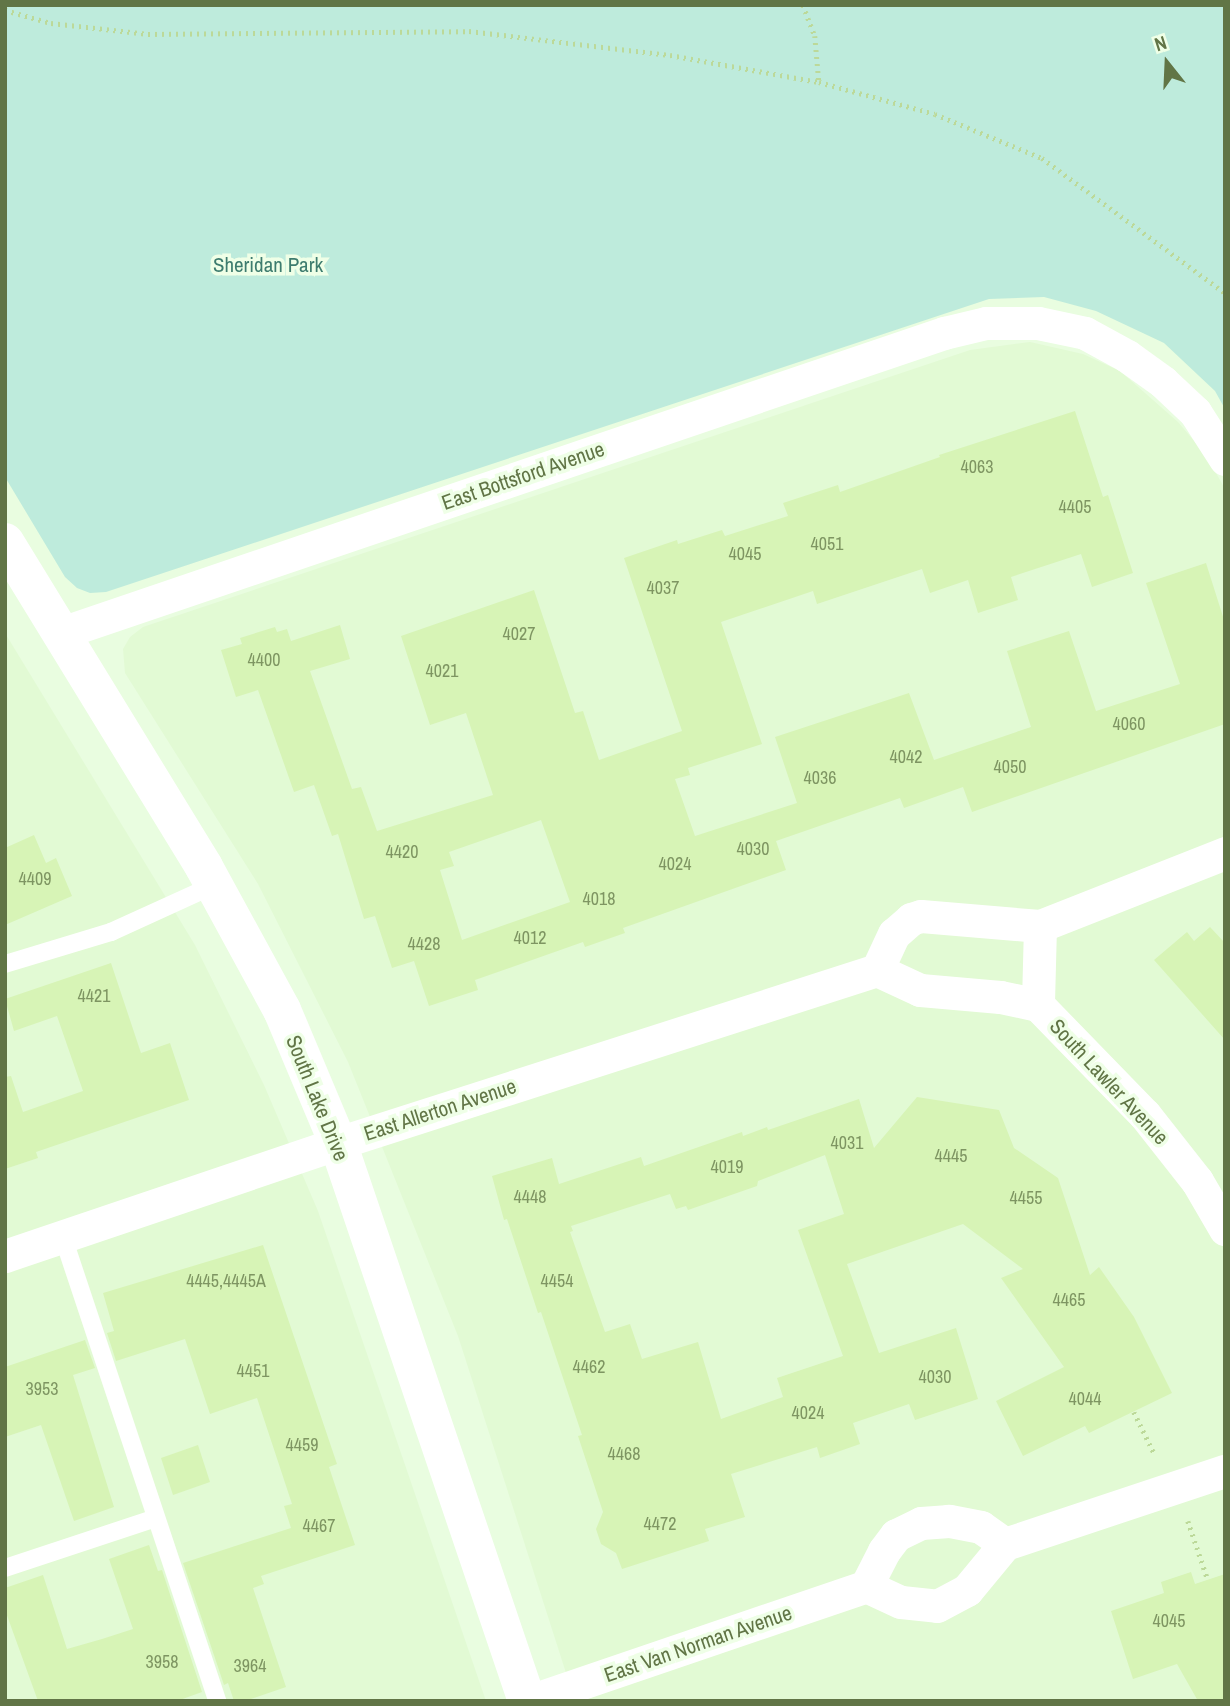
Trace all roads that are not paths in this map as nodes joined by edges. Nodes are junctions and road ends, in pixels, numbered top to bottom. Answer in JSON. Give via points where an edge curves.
{"nodes":[{"id":1,"x":1225,"y":459,"type":"edge"},
{"id":2,"x":5,"y":542,"type":"edge"},
{"id":3,"x":61,"y":633,"type":"junction"},
{"id":4,"x":1225,"y":853,"type":"edge"},
{"id":5,"x":214,"y":885,"type":"junction"},
{"id":6,"x":1040,"y":926,"type":"junction"},
{"id":7,"x":5,"y":964,"type":"edge"},
{"id":8,"x":877,"y":970,"type":"junction"},
{"id":9,"x":1038,"y":1005,"type":"junction"},
{"id":10,"x":338,"y":1143,"type":"junction"},
{"id":11,"x":1225,"y":1229,"type":"edge"},
{"id":12,"x":63,"y":1237,"type":"junction"},
{"id":13,"x":5,"y":1256,"type":"edge"},
{"id":14,"x":1225,"y":1471,"type":"edge"},
{"id":15,"x":156,"y":1518,"type":"junction"},
{"id":16,"x":1005,"y":1544,"type":"junction"},
{"id":17,"x":5,"y":1568,"type":"edge"},
{"id":18,"x":866,"y":1586,"type":"junction"},
{"id":19,"x":217,"y":1701,"type":"edge"},
{"id":20,"x":528,"y":1701,"type":"edge"}],
"edges":[{"from":1,"to":3,"type":"street","name":"East Bottsford Avenue","via":[[1195,412],[1127,356],[1085,333],[1038,323],[986,323],[944,333]]},
{"from":2,"to":3,"type":"main road","name":"South Lake Drive"},
{"from":3,"to":5,"type":"main road","name":"South Lake Drive"},
{"from":4,"to":6,"type":"street"},
{"from":5,"to":7,"type":"lane","via":[[111,932]]},
{"from":5,"to":10,"type":"main road","name":"South Lake Drive","via":[[282,1010]]},
{"from":6,"to":8,"type":"street","via":[[921,916],[894,934]]},
{"from":6,"to":9,"type":"street"},
{"from":8,"to":9,"type":"street","via":[[920,990]]},
{"from":8,"to":10,"type":"street","name":"East Allerton Avenue"},
{"from":9,"to":11,"type":"street","name":"South Lawler Avenue","via":[[1145,1115],[1196,1181]]},
{"from":10,"to":12,"type":"street","name":"East Allerton Avenue"},
{"from":10,"to":20,"type":"main road","name":"South Lake Drive"},
{"from":12,"to":13,"type":"street","name":"East Allerton Avenue"},
{"from":12,"to":15,"type":"lane"},
{"from":14,"to":16,"type":"street"},
{"from":15,"to":17,"type":"lane"},
{"from":15,"to":19,"type":"lane"},
{"from":16,"to":18,"type":"street","via":[[967,1590],[937,1606],[901,1602]]},
{"from":16,"to":18,"type":"street","via":[[981,1527],[949,1521],[921,1523],[896,1535]]},
{"from":18,"to":20,"type":"street","name":"East Van Norman Avenue"}]}
